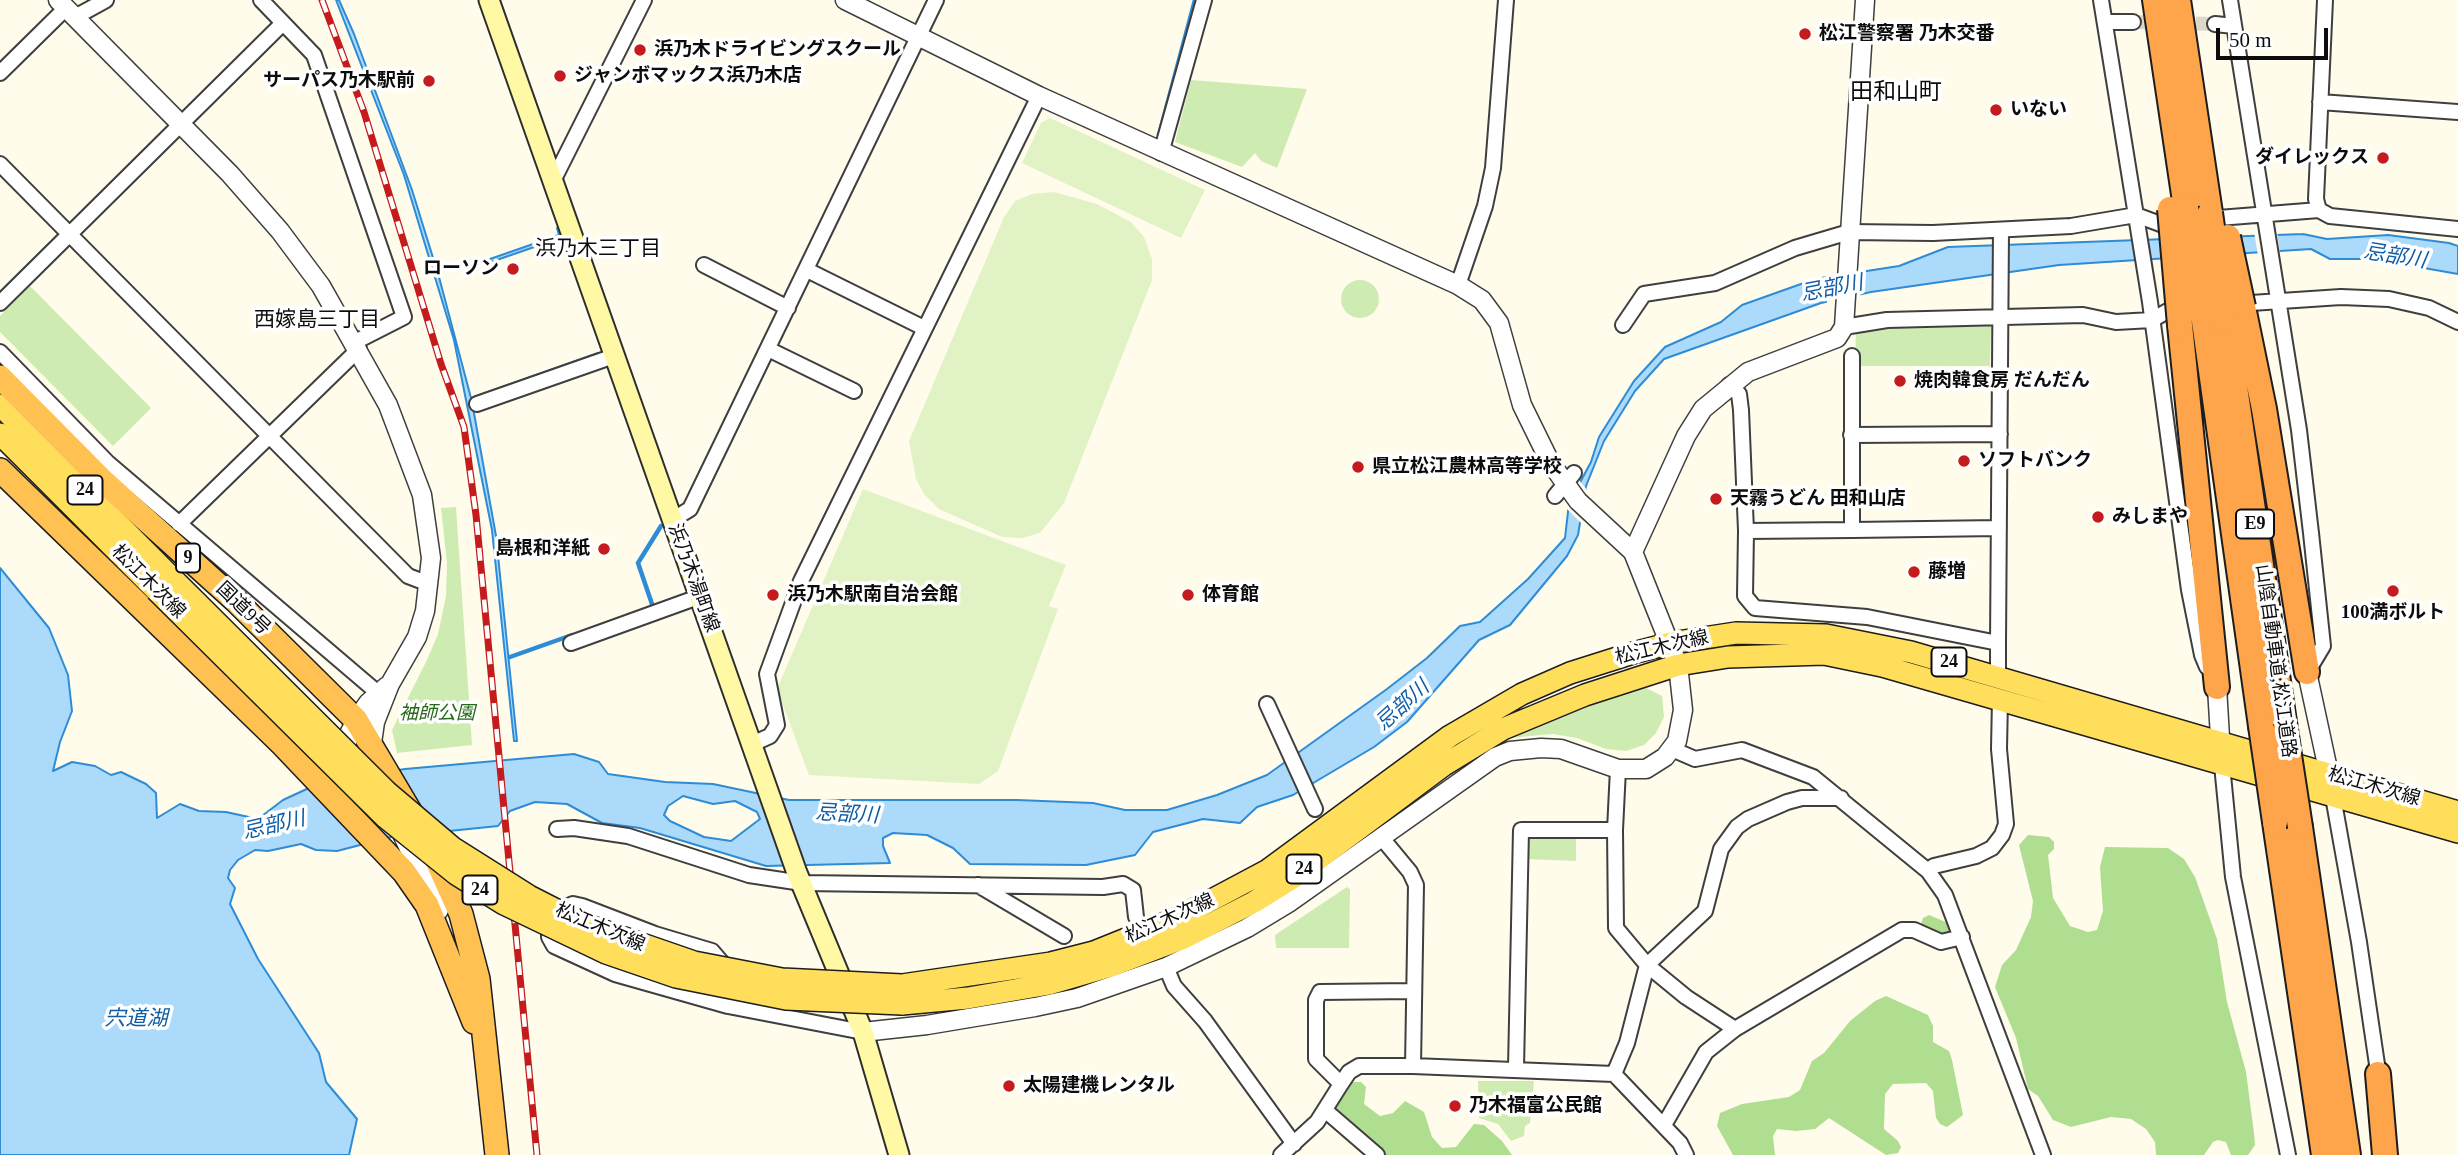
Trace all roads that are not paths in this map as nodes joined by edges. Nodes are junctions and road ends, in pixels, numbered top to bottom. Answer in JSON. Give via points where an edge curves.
{"nodes":[{"id":1,"x":106,"y":0,"type":"edge"},
{"id":2,"x":261,"y":0,"type":"edge"},
{"id":3,"x":489,"y":0,"type":"edge"},
{"id":4,"x":644,"y":0,"type":"edge"},
{"id":5,"x":845,"y":0,"type":"edge"},
{"id":6,"x":936,"y":0,"type":"edge"},
{"id":7,"x":1203,"y":0,"type":"edge"},
{"id":8,"x":1506,"y":0,"type":"edge"},
{"id":9,"x":1865,"y":0,"type":"edge"},
{"id":10,"x":2102,"y":0,"type":"edge"},
{"id":11,"x":2155,"y":0,"type":"edge"},
{"id":12,"x":2178,"y":0,"type":"edge"},
{"id":13,"x":2230,"y":0,"type":"edge"},
{"id":14,"x":2325,"y":0,"type":"edge"},
{"id":15,"x":66,"y":8,"type":"edge"},
{"id":16,"x":2105,"y":22,"type":"junction"},
{"id":17,"x":2133,"y":22,"type":"tunnel mouth"},
{"id":18,"x":282,"y":24,"type":"junction"},
{"id":19,"x":2215,"y":24,"type":"tunnel mouth"},
{"id":20,"x":2234,"y":26,"type":"junction"},
{"id":21,"x":918,"y":36,"type":"junction"},
{"id":22,"x":0,"y":73,"type":"edge"},
{"id":23,"x":1039,"y":96,"type":"junction"},
{"id":24,"x":2320,"y":102,"type":"junction"},
{"id":25,"x":2458,"y":112,"type":"edge"},
{"id":26,"x":180,"y":124,"type":"junction"},
{"id":27,"x":1161,"y":153,"type":"junction"},
{"id":28,"x":0,"y":164,"type":"edge"},
{"id":29,"x":552,"y":183,"type":"junction"},
{"id":30,"x":2197,"y":210,"type":"junction"},
{"id":31,"x":2319,"y":210,"type":"junction"},
{"id":32,"x":2262,"y":219,"type":"junction"},
{"id":33,"x":2138,"y":222,"type":"junction"},
{"id":34,"x":2458,"y":229,"type":"edge"},
{"id":35,"x":2001,"y":233,"type":"junction"},
{"id":36,"x":69,"y":234,"type":"junction"},
{"id":37,"x":1848,"y":240,"type":"junction"},
{"id":38,"x":704,"y":265,"type":"dead end"},
{"id":39,"x":807,"y":270,"type":"junction"},
{"id":40,"x":1458,"y":285,"type":"junction"},
{"id":41,"x":2275,"y":295,"type":"junction"},
{"id":42,"x":1,"y":299,"type":"edge"},
{"id":43,"x":788,"y":308,"type":"junction"},
{"id":44,"x":1999,"y":313,"type":"junction"},
{"id":45,"x":2213,"y":318,"type":"junction"},
{"id":46,"x":2152,"y":320,"type":"junction"},
{"id":47,"x":1844,"y":322,"type":"junction"},
{"id":48,"x":2458,"y":322,"type":"edge"},
{"id":49,"x":1623,"y":325,"type":"dead end"},
{"id":50,"x":924,"y":328,"type":"junction"},
{"id":51,"x":357,"y":346,"type":"junction"},
{"id":52,"x":768,"y":349,"type":"junction"},
{"id":53,"x":0,"y":352,"type":"edge"},
{"id":54,"x":614,"y":356,"type":"junction"},
{"id":55,"x":1852,"y":356,"type":"dead end"},
{"id":56,"x":0,"y":377,"type":"edge"},
{"id":57,"x":1729,"y":385,"type":"junction"},
{"id":58,"x":854,"y":391,"type":"dead end"},
{"id":59,"x":477,"y":404,"type":"dead end"},
{"id":60,"x":0,"y":405,"type":"edge"},
{"id":61,"x":0,"y":433,"type":"edge"},
{"id":62,"x":2000,"y":434,"type":"junction"},
{"id":63,"x":1851,"y":435,"type":"junction"},
{"id":64,"x":268,"y":436,"type":"junction"},
{"id":65,"x":0,"y":471,"type":"edge"},
{"id":66,"x":672,"y":520,"type":"junction"},
{"id":67,"x":179,"y":524,"type":"junction"},
{"id":68,"x":1999,"y":528,"type":"junction"},
{"id":69,"x":1852,"y":530,"type":"junction"},
{"id":70,"x":1745,"y":531,"type":"junction"},
{"id":71,"x":1633,"y":552,"type":"junction"},
{"id":72,"x":163,"y":582,"type":"junction"},
{"id":73,"x":429,"y":584,"type":"junction"},
{"id":74,"x":701,"y":596,"type":"junction"},
{"id":75,"x":571,"y":643,"type":"dead end"},
{"id":76,"x":1671,"y":643,"type":"junction"},
{"id":77,"x":1998,"y":643,"type":"junction"},
{"id":78,"x":1678,"y":666,"type":"junction"},
{"id":79,"x":2307,"y":672,"type":"junction"},
{"id":80,"x":1997,"y":676,"type":"junction"},
{"id":81,"x":2217,"y":687,"type":"junction"},
{"id":82,"x":384,"y":688,"type":"junction"},
{"id":83,"x":2000,"y":699,"type":"junction"},
{"id":84,"x":1267,"y":704,"type":"dead end"},
{"id":85,"x":356,"y":720,"type":"junction"},
{"id":86,"x":2273,"y":728,"type":"junction"},
{"id":87,"x":2220,"y":742,"type":"junction"},
{"id":88,"x":752,"y":744,"type":"junction"},
{"id":89,"x":1672,"y":749,"type":"junction"},
{"id":90,"x":378,"y":753,"type":"junction"},
{"id":91,"x":2222,"y":765,"type":"junction"},
{"id":92,"x":1618,"y":769,"type":"junction"},
{"id":93,"x":2329,"y":774,"type":"junction"},
{"id":94,"x":2332,"y":796,"type":"junction"},
{"id":95,"x":1841,"y":798,"type":"junction"},
{"id":96,"x":1315,"y":809,"type":"dead end"},
{"id":97,"x":2458,"y":812,"type":"edge"},
{"id":98,"x":557,"y":830,"type":"dead end"},
{"id":99,"x":1615,"y":830,"type":"junction"},
{"id":100,"x":2458,"y":832,"type":"edge"},
{"id":101,"x":1381,"y":837,"type":"junction"},
{"id":102,"x":416,"y":839,"type":"junction"},
{"id":103,"x":1928,"y":871,"type":"junction"},
{"id":104,"x":800,"y":878,"type":"junction"},
{"id":105,"x":976,"y":884,"type":"junction"},
{"id":106,"x":1136,"y":917,"type":"dead end"},
{"id":107,"x":1064,"y":936,"type":"dead end"},
{"id":108,"x":1962,"y":937,"type":"junction"},
{"id":109,"x":1647,"y":965,"type":"junction"},
{"id":110,"x":1166,"y":967,"type":"junction"},
{"id":111,"x":463,"y":990,"type":"junction"},
{"id":112,"x":1413,"y":991,"type":"junction"},
{"id":113,"x":902,"y":994,"type":"junction"},
{"id":114,"x":728,"y":1006,"type":"junction"},
{"id":115,"x":1735,"y":1029,"type":"junction"},
{"id":116,"x":863,"y":1032,"type":"junction"},
{"id":117,"x":487,"y":1058,"type":"junction"},
{"id":118,"x":1413,"y":1066,"type":"junction"},
{"id":119,"x":1516,"y":1069,"type":"junction"},
{"id":120,"x":1614,"y":1074,"type":"junction"},
{"id":121,"x":2378,"y":1074,"type":"junction"},
{"id":122,"x":1341,"y":1084,"type":"junction"},
{"id":123,"x":1326,"y":1111,"type":"junction"},
{"id":124,"x":1664,"y":1125,"type":"junction"},
{"id":125,"x":1294,"y":1144,"type":"junction"},
{"id":126,"x":496,"y":1155,"type":"edge"},
{"id":127,"x":899,"y":1155,"type":"edge"},
{"id":128,"x":1281,"y":1155,"type":"edge"},
{"id":129,"x":1377,"y":1155,"type":"edge"},
{"id":130,"x":1686,"y":1155,"type":"edge"},
{"id":131,"x":2043,"y":1155,"type":"edge"},
{"id":132,"x":2288,"y":1155,"type":"edge"},
{"id":133,"x":2324,"y":1155,"type":"edge"},
{"id":134,"x":2348,"y":1155,"type":"edge"},
{"id":135,"x":2385,"y":1155,"type":"edge"},
{"id":136,"x":2395,"y":1155,"type":"edge"}],
"edges":[{"from":1,"to":15,"type":"street"},
{"from":2,"to":18,"type":"street"},
{"from":3,"to":29,"type":"main road","name":"浜乃木湯町線"},
{"from":4,"to":29,"type":"street"},
{"from":5,"to":21,"type":"street"},
{"from":6,"to":21,"type":"street"},
{"from":7,"to":27,"type":"street"},
{"from":8,"to":40,"type":"street","via":[[1493,168]]},
{"from":9,"to":37,"type":"street"},
{"from":10,"to":16,"type":"street"},
{"from":11,"to":30,"type":"highway","name":"山陰自動車道;松江道路","number":"E9","via":[[2173,123]]},
{"from":12,"to":30,"type":"highway","name":"山陰自動車道;松江道路","number":"E9"},
{"from":13,"to":20,"type":"street"},
{"from":14,"to":24,"type":"street"},
{"from":15,"to":22,"type":"street"},
{"from":15,"to":26,"type":"street"},
{"from":16,"to":17,"type":"street"},
{"from":16,"to":33,"type":"street"},
{"from":18,"to":26,"type":"street"},
{"from":18,"to":51,"type":"street","via":[[314,55],[404,317]]},
{"from":19,"to":20,"type":"street"},
{"from":20,"to":32,"type":"street"},
{"from":21,"to":23,"type":"street"},
{"from":21,"to":39,"type":"street"},
{"from":23,"to":27,"type":"street"},
{"from":23,"to":50,"type":"street"},
{"from":24,"to":25,"type":"street"},
{"from":24,"to":31,"type":"street"},
{"from":26,"to":36,"type":"street"},
{"from":26,"to":51,"type":"street","via":[[280,231]]},
{"from":27,"to":40,"type":"street"},
{"from":28,"to":36,"type":"street"},
{"from":29,"to":54,"type":"main road","name":"浜乃木湯町線"},
{"from":30,"to":45,"type":"highway","name":"山陰自動車道;松江道路","number":"E9","bridge":true},
{"from":30,"to":45,"type":"highway","bridge":true},
{"from":31,"to":32,"type":"street"},
{"from":31,"to":34,"type":"street","via":[[2330,216]]},
{"from":32,"to":33,"type":"street","via":[[2163,225]]},
{"from":32,"to":41,"type":"street"},
{"from":33,"to":35,"type":"street"},
{"from":33,"to":46,"type":"street"},
{"from":35,"to":37,"type":"street"},
{"from":35,"to":44,"type":"street"},
{"from":36,"to":42,"type":"street"},
{"from":36,"to":64,"type":"street"},
{"from":37,"to":47,"type":"street"},
{"from":37,"to":49,"type":"street","via":[[1795,248],[1715,283],[1644,294]]},
{"from":38,"to":43,"type":"street"},
{"from":39,"to":43,"type":"street"},
{"from":39,"to":50,"type":"street"},
{"from":40,"to":71,"type":"street","via":[[1482,300],[1499,323],[1526,416],[1566,486]]},
{"from":41,"to":46,"type":"street","via":[[2171,309]]},
{"from":41,"to":48,"type":"street","via":[[2389,299],[2429,308]]},
{"from":41,"to":79,"type":"street","via":[[2299,430],[2323,646]]},
{"from":43,"to":52,"type":"street"},
{"from":44,"to":46,"type":"street","via":[[2083,315],[2116,322]]},
{"from":44,"to":47,"type":"street"},
{"from":44,"to":62,"type":"street"},
{"from":45,"to":79,"type":"highway","via":[[2269,435]]},
{"from":45,"to":81,"type":"highway"},
{"from":45,"to":86,"type":"highway","name":"山陰自動車道;松江道路","number":"E9"},
{"from":46,"to":81,"type":"street","via":[[2189,590],[2202,655]]},
{"from":47,"to":57,"type":"street","via":[[1838,338],[1780,357]]},
{"from":50,"to":88,"type":"street","via":[[801,581],[767,674],[777,725],[770,736]]},
{"from":51,"to":64,"type":"street"},
{"from":51,"to":73,"type":"street","via":[[388,405],[422,495],[429,535]]},
{"from":52,"to":58,"type":"street"},
{"from":52,"to":66,"type":"street","via":[[690,509]]},
{"from":53,"to":67,"type":"street","via":[[107,462]]},
{"from":54,"to":59,"type":"street"},
{"from":54,"to":66,"type":"main road","name":"浜乃木湯町線"},
{"from":55,"to":63,"type":"street"},
{"from":56,"to":85,"type":"highway","name":"国道9号","number":"9"},
{"from":57,"to":70,"type":"street","via":[[1739,394],[1741,410]]},
{"from":57,"to":71,"type":"street","via":[[1703,409],[1686,436]]},
{"from":60,"to":72,"type":"main road","name":"松江木次線","number":"24"},
{"from":61,"to":72,"type":"main road","name":"松江木次線","number":"24"},
{"from":62,"to":63,"type":"street"},
{"from":62,"to":68,"type":"street"},
{"from":63,"to":69,"type":"street"},
{"from":64,"to":67,"type":"street"},
{"from":64,"to":73,"type":"street","via":[[408,576]]},
{"from":65,"to":111,"type":"highway","number":"9","via":[[315,778],[404,872],[427,905]]},
{"from":66,"to":74,"type":"main road","name":"浜乃木湯町線"},
{"from":67,"to":82,"type":"street"},
{"from":68,"to":69,"type":"street"},
{"from":68,"to":77,"type":"street"},
{"from":69,"to":70,"type":"street"},
{"from":70,"to":77,"type":"street","via":[[1745,596],[1755,608],[1867,617]]},
{"from":71,"to":76,"type":"street"},
{"from":72,"to":113,"type":"main road","name":"松江木次線","number":"24","bridge":true,"via":[[387,792],[453,848],[529,896],[584,924],[694,962]]},
{"from":73,"to":82,"type":"street","via":[[417,637]]},
{"from":74,"to":75,"type":"street"},
{"from":74,"to":88,"type":"main road","name":"浜乃木湯町線"},
{"from":76,"to":78,"type":"street"},
{"from":76,"to":80,"type":"main road","name":"松江木次線","number":"24","via":[[1759,632],[1826,635],[1859,639]]},
{"from":76,"to":113,"type":"main road","name":"松江木次線","number":"24","via":[[1570,673],[1493,710],[1450,736],[1268,870],[1176,919],[1094,952]]},
{"from":77,"to":80,"type":"street"},
{"from":78,"to":83,"type":"main road","name":"松江木次線","number":"24","via":[[1728,657],[1824,654]]},
{"from":78,"to":89,"type":"street","via":[[1683,721]]},
{"from":78,"to":113,"type":"main road","name":"松江木次線","number":"24","via":[[1542,710],[1503,729],[1444,765],[1294,877],[1184,938],[1049,984],[968,998]]},
{"from":79,"to":93,"type":"street"},
{"from":80,"to":87,"type":"main road","name":"松江木次線","number":"24"},
{"from":81,"to":87,"type":"street"},
{"from":82,"to":85,"type":"street"},
{"from":82,"to":90,"type":"street","via":[[375,722]]},
{"from":83,"to":91,"type":"main road","name":"松江木次線","number":"24"},
{"from":83,"to":103,"type":"street","via":[[2006,824],[2002,835],[1992,848],[1976,856]]},
{"from":84,"to":96,"type":"street"},
{"from":85,"to":90,"type":"highway","name":"国道9号","number":"9"},
{"from":85,"to":102,"type":"street","bridge":true,"via":[[346,738],[347,759]]},
{"from":86,"to":133,"type":"highway","name":"山陰自動車道;松江道路","number":"E9","bridge":true,"via":[[2275,822]]},
{"from":86,"to":134,"type":"highway","name":"山陰自動車道;松江道路","number":"E9","bridge":true,"via":[[2300,827]]},
{"from":87,"to":91,"type":"street"},
{"from":87,"to":93,"type":"main road","name":"松江木次線","number":"24"},
{"from":88,"to":104,"type":"main road","name":"浜乃木湯町線"},
{"from":89,"to":92,"type":"street","via":[[1647,769]]},
{"from":89,"to":95,"type":"street","via":[[1695,759],[1732,750],[1765,756],[1813,777]]},
{"from":90,"to":102,"type":"highway","number":"9","bridge":true},
{"from":91,"to":94,"type":"main road","name":"松江木次線","number":"24"},
{"from":91,"to":132,"type":"street","via":[[2233,877]]},
{"from":92,"to":99,"type":"street"},
{"from":92,"to":101,"type":"street","via":[[1561,750],[1510,751],[1457,781]]},
{"from":93,"to":94,"type":"street"},
{"from":93,"to":97,"type":"main road","name":"松江木次線","number":"24"},
{"from":94,"to":100,"type":"main road","name":"松江木次線","number":"24"},
{"from":94,"to":121,"type":"street"},
{"from":95,"to":103,"type":"street"},
{"from":95,"to":109,"type":"street","via":[[1787,802],[1737,827],[1721,849],[1705,911]]},
{"from":98,"to":104,"type":"street","via":[[628,836],[749,875]]},
{"from":99,"to":109,"type":"street","via":[[1616,928]]},
{"from":99,"to":119,"type":"street","via":[[1521,830]]},
{"from":101,"to":110,"type":"street","via":[[1258,922]]},
{"from":101,"to":112,"type":"street","via":[[1416,885]]},
{"from":102,"to":111,"type":"street"},
{"from":102,"to":117,"type":"highway","number":"9","via":[[461,914],[478,979]]},
{"from":103,"to":108,"type":"street","via":[[1945,895]]},
{"from":104,"to":105,"type":"street","via":[[891,886]]},
{"from":104,"to":116,"type":"main road","name":"浜乃木湯町線"},
{"from":105,"to":106,"type":"street","via":[[1123,884],[1133,890]]},
{"from":105,"to":107,"type":"street"},
{"from":108,"to":115,"type":"street","via":[[1941,942],[1914,930],[1902,930]]},
{"from":108,"to":131,"type":"street"},
{"from":109,"to":115,"type":"street"},
{"from":109,"to":120,"type":"street"},
{"from":110,"to":116,"type":"street","via":[[1077,998]]},
{"from":110,"to":125,"type":"street","via":[[1174,986],[1205,1021]]},
{"from":111,"to":117,"type":"highway","number":"9"},
{"from":112,"to":118,"type":"street"},
{"from":112,"to":122,"type":"street","via":[[1324,990],[1317,995],[1316,1059]]},
{"from":114,"to":114,"type":"street","via":[[615,974],[563,951],[549,937],[555,912],[573,904],[582,906],[712,951],[724,965]]},
{"from":114,"to":116,"type":"street"},
{"from":115,"to":124,"type":"street","via":[[1706,1052]]},
{"from":116,"to":127,"type":"main road","name":"浜乃木湯町線"},
{"from":117,"to":126,"type":"highway","number":"9"},
{"from":118,"to":119,"type":"street"},
{"from":118,"to":122,"type":"street","via":[[1359,1066]]},
{"from":119,"to":120,"type":"street"},
{"from":120,"to":124,"type":"street"},
{"from":121,"to":135,"type":"highway"},
{"from":121,"to":136,"type":"street"},
{"from":122,"to":123,"type":"street"},
{"from":123,"to":125,"type":"street"},
{"from":123,"to":129,"type":"street"},
{"from":124,"to":130,"type":"street"},
{"from":125,"to":128,"type":"street"}]}
